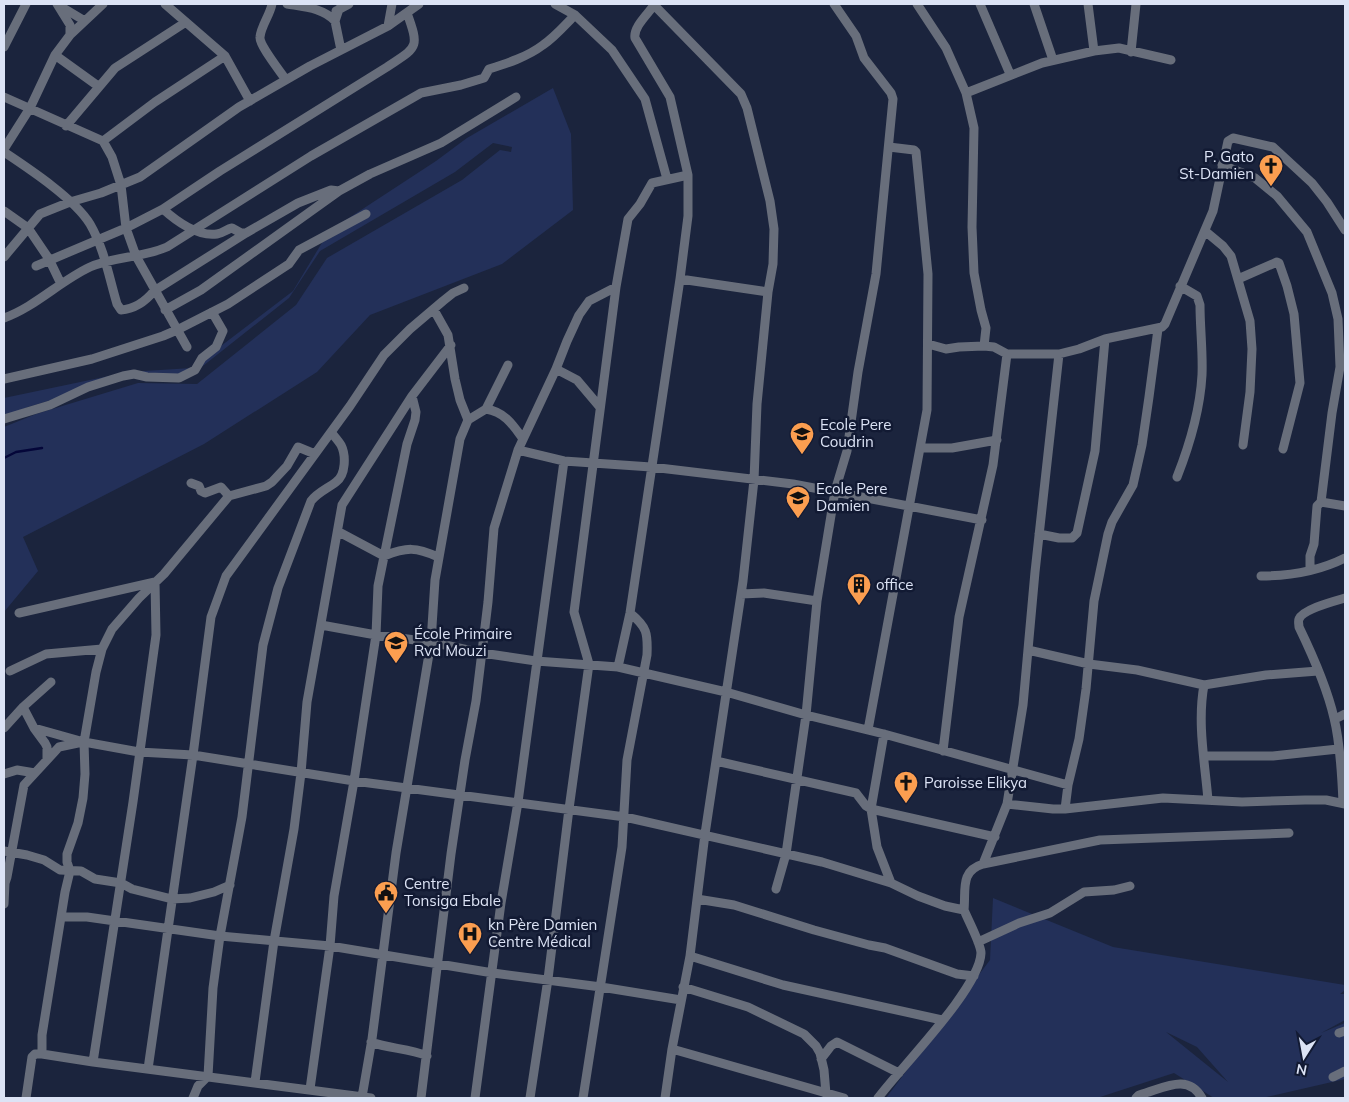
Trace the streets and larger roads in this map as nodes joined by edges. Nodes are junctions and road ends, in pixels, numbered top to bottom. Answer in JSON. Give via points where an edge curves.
{"nodes":[{"id":1,"x":26,"y":4,"type":"edge"},
{"id":2,"x":57,"y":4,"type":"edge"},
{"id":3,"x":103,"y":4,"type":"edge"},
{"id":4,"x":165,"y":4,"type":"edge"},
{"id":5,"x":272,"y":4,"type":"edge"},
{"id":6,"x":287,"y":4,"type":"edge"},
{"id":7,"x":349,"y":4,"type":"edge"},
{"id":8,"x":392,"y":4,"type":"edge"},
{"id":9,"x":419,"y":4,"type":"edge"},
{"id":10,"x":556,"y":4,"type":"edge"},
{"id":11,"x":653,"y":4,"type":"edge"},
{"id":12,"x":834,"y":4,"type":"edge"},
{"id":13,"x":917,"y":4,"type":"edge"},
{"id":14,"x":980,"y":4,"type":"edge"},
{"id":15,"x":1034,"y":4,"type":"edge"},
{"id":16,"x":1088,"y":4,"type":"edge"},
{"id":17,"x":1136,"y":4,"type":"edge"},
{"id":18,"x":339,"y":10,"type":"junction"},
{"id":19,"x":407,"y":13,"type":"junction"},
{"id":20,"x":328,"y":14,"type":"junction"},
{"id":21,"x":575,"y":15,"type":"junction"},
{"id":22,"x":86,"y":21,"type":"junction"},
{"id":23,"x":335,"y":21,"type":"junction"},
{"id":24,"x":186,"y":22,"type":"junction"},
{"id":25,"x":388,"y":26,"type":"junction"},
{"id":26,"x":70,"y":35,"type":"junction"},
{"id":27,"x":4,"y":47,"type":"edge"},
{"id":28,"x":341,"y":50,"type":"junction"},
{"id":29,"x":1094,"y":51,"type":"junction"},
{"id":30,"x":1131,"y":52,"type":"junction"},
{"id":31,"x":55,"y":55,"type":"junction"},
{"id":32,"x":225,"y":56,"type":"junction"},
{"id":33,"x":1053,"y":60,"type":"junction"},
{"id":34,"x":1171,"y":60,"type":"dead end"},
{"id":35,"x":1010,"y":74,"type":"junction"},
{"id":36,"x":286,"y":80,"type":"junction"},
{"id":37,"x":98,"y":86,"type":"junction"},
{"id":38,"x":966,"y":93,"type":"junction"},
{"id":39,"x":4,"y":97,"type":"edge"},
{"id":40,"x":516,"y":97,"type":"dead end"},
{"id":41,"x":250,"y":101,"type":"junction"},
{"id":42,"x":30,"y":108,"type":"junction"},
{"id":43,"x":66,"y":126,"type":"junction"},
{"id":44,"x":103,"y":142,"type":"junction"},
{"id":45,"x":889,"y":146,"type":"junction"},
{"id":46,"x":4,"y":150,"type":"edge"},
{"id":47,"x":1222,"y":165,"type":"junction"},
{"id":48,"x":688,"y":175,"type":"junction"},
{"id":49,"x":667,"y":179,"type":"junction"},
{"id":50,"x":122,"y":185,"type":"junction"},
{"id":51,"x":339,"y":191,"type":"junction"},
{"id":52,"x":70,"y":202,"type":"junction"},
{"id":53,"x":163,"y":210,"type":"junction"},
{"id":54,"x":4,"y":211,"type":"edge"},
{"id":55,"x":366,"y":214,"type":"dead end"},
{"id":56,"x":28,"y":228,"type":"junction"},
{"id":57,"x":126,"y":228,"type":"junction"},
{"id":58,"x":193,"y":229,"type":"junction"},
{"id":59,"x":1345,"y":230,"type":"edge"},
{"id":60,"x":1205,"y":231,"type":"junction"},
{"id":61,"x":246,"y":233,"type":"junction"},
{"id":62,"x":98,"y":240,"type":"junction"},
{"id":63,"x":136,"y":256,"type":"junction"},
{"id":64,"x":4,"y":257,"type":"edge"},
{"id":65,"x":49,"y":259,"type":"junction"},
{"id":66,"x":104,"y":261,"type":"junction"},
{"id":67,"x":36,"y":266,"type":"dead end"},
{"id":68,"x":680,"y":279,"type":"junction"},
{"id":69,"x":1238,"y":279,"type":"junction"},
{"id":70,"x":61,"y":284,"type":"junction"},
{"id":71,"x":1180,"y":286,"type":"junction"},
{"id":72,"x":616,"y":287,"type":"junction"},
{"id":73,"x":464,"y":288,"type":"dead end"},
{"id":74,"x":154,"y":291,"type":"junction"},
{"id":75,"x":768,"y":292,"type":"junction"},
{"id":76,"x":165,"y":310,"type":"junction"},
{"id":77,"x":434,"y":310,"type":"junction"},
{"id":78,"x":212,"y":312,"type":"junction"},
{"id":79,"x":4,"y":318,"type":"edge"},
{"id":80,"x":1158,"y":328,"type":"junction"},
{"id":81,"x":177,"y":330,"type":"junction"},
{"id":82,"x":1105,"y":339,"type":"junction"},
{"id":83,"x":928,"y":344,"type":"junction"},
{"id":84,"x":451,"y":345,"type":"junction"},
{"id":85,"x":984,"y":346,"type":"junction"},
{"id":86,"x":186,"y":347,"type":"dead end"},
{"id":87,"x":1008,"y":354,"type":"junction"},
{"id":88,"x":1059,"y":354,"type":"junction"},
{"id":89,"x":508,"y":365,"type":"dead end"},
{"id":90,"x":556,"y":369,"type":"junction"},
{"id":91,"x":4,"y":379,"type":"edge"},
{"id":92,"x":412,"y":396,"type":"junction"},
{"id":93,"x":600,"y":406,"type":"junction"},
{"id":94,"x":486,"y":409,"type":"junction"},
{"id":95,"x":4,"y":419,"type":"edge"},
{"id":96,"x":468,"y":420,"type":"junction"},
{"id":97,"x":331,"y":432,"type":"junction"},
{"id":98,"x":523,"y":439,"type":"junction"},
{"id":99,"x":997,"y":440,"type":"junction"},
{"id":100,"x":1243,"y":445,"type":"dead end"},
{"id":101,"x":920,"y":448,"type":"junction"},
{"id":102,"x":1283,"y":449,"type":"dead end"},
{"id":103,"x":518,"y":450,"type":"junction"},
{"id":104,"x":315,"y":454,"type":"junction"},
{"id":105,"x":564,"y":460,"type":"junction"},
{"id":106,"x":593,"y":462,"type":"junction"},
{"id":107,"x":651,"y":467,"type":"junction"},
{"id":108,"x":1177,"y":477,"type":"dead end"},
{"id":109,"x":754,"y":480,"type":"junction"},
{"id":110,"x":190,"y":483,"type":"dead end"},
{"id":111,"x":835,"y":491,"type":"junction"},
{"id":112,"x":229,"y":496,"type":"junction"},
{"id":113,"x":1320,"y":502,"type":"junction"},
{"id":114,"x":909,"y":505,"type":"junction"},
{"id":115,"x":1345,"y":506,"type":"edge"},
{"id":116,"x":982,"y":520,"type":"junction"},
{"id":117,"x":339,"y":532,"type":"junction"},
{"id":118,"x":1039,"y":534,"type":"junction"},
{"id":119,"x":384,"y":556,"type":"junction"},
{"id":120,"x":438,"y":557,"type":"junction"},
{"id":121,"x":1345,"y":558,"type":"edge"},
{"id":122,"x":1310,"y":570,"type":"junction"},
{"id":123,"x":1261,"y":576,"type":"dead end"},
{"id":124,"x":156,"y":582,"type":"junction"},
{"id":125,"x":741,"y":594,"type":"junction"},
{"id":126,"x":1345,"y":598,"type":"edge"},
{"id":127,"x":817,"y":601,"type":"junction"},
{"id":128,"x":630,"y":612,"type":"junction"},
{"id":129,"x":20,"y":613,"type":"dead end"},
{"id":130,"x":321,"y":625,"type":"junction"},
{"id":131,"x":376,"y":635,"type":"junction"},
{"id":132,"x":431,"y":642,"type":"junction"},
{"id":133,"x":102,"y":649,"type":"junction"},
{"id":134,"x":1028,"y":650,"type":"junction"},
{"id":135,"x":482,"y":653,"type":"junction"},
{"id":136,"x":536,"y":661,"type":"junction"},
{"id":137,"x":589,"y":664,"type":"junction"},
{"id":138,"x":1089,"y":664,"type":"junction"},
{"id":139,"x":618,"y":667,"type":"junction"},
{"id":140,"x":10,"y":671,"type":"dead end"},
{"id":141,"x":1318,"y":671,"type":"junction"},
{"id":142,"x":644,"y":673,"type":"junction"},
{"id":143,"x":51,"y":682,"type":"dead end"},
{"id":144,"x":1204,"y":685,"type":"junction"},
{"id":145,"x":726,"y":692,"type":"junction"},
{"id":146,"x":23,"y":707,"type":"junction"},
{"id":147,"x":1345,"y":714,"type":"edge"},
{"id":148,"x":806,"y":715,"type":"junction"},
{"id":149,"x":1334,"y":719,"type":"junction"},
{"id":150,"x":4,"y":728,"type":"edge"},
{"id":151,"x":34,"y":728,"type":"junction"},
{"id":152,"x":868,"y":730,"type":"junction"},
{"id":153,"x":884,"y":734,"type":"junction"},
{"id":154,"x":84,"y":742,"type":"junction"},
{"id":155,"x":1338,"y":749,"type":"junction"},
{"id":156,"x":943,"y":751,"type":"junction"},
{"id":157,"x":139,"y":752,"type":"junction"},
{"id":158,"x":193,"y":755,"type":"junction"},
{"id":159,"x":1204,"y":756,"type":"junction"},
{"id":160,"x":47,"y":759,"type":"junction"},
{"id":161,"x":716,"y":761,"type":"junction"},
{"id":162,"x":248,"y":764,"type":"junction"},
{"id":163,"x":1012,"y":769,"type":"junction"},
{"id":164,"x":35,"y":773,"type":"junction"},
{"id":165,"x":302,"y":773,"type":"junction"},
{"id":166,"x":4,"y":774,"type":"edge"},
{"id":167,"x":797,"y":779,"type":"junction"},
{"id":168,"x":354,"y":781,"type":"junction"},
{"id":169,"x":1068,"y":785,"type":"junction"},
{"id":170,"x":407,"y":788,"type":"junction"},
{"id":171,"x":460,"y":795,"type":"junction"},
{"id":172,"x":1208,"y":800,"type":"junction"},
{"id":173,"x":518,"y":802,"type":"junction"},
{"id":174,"x":1344,"y":803,"type":"edge"},
{"id":175,"x":1007,"y":804,"type":"junction"},
{"id":176,"x":569,"y":809,"type":"junction"},
{"id":177,"x":871,"y":809,"type":"junction"},
{"id":178,"x":1065,"y":809,"type":"junction"},
{"id":179,"x":624,"y":817,"type":"junction"},
{"id":180,"x":1289,"y":833,"type":"dead end"},
{"id":181,"x":705,"y":834,"type":"junction"},
{"id":182,"x":995,"y":837,"type":"junction"},
{"id":183,"x":8,"y":852,"type":"edge"},
{"id":184,"x":786,"y":854,"type":"junction"},
{"id":185,"x":983,"y":864,"type":"junction"},
{"id":186,"x":70,"y":871,"type":"junction"},
{"id":187,"x":5,"y":883,"type":"edge"},
{"id":188,"x":121,"y":883,"type":"junction"},
{"id":189,"x":891,"y":883,"type":"junction"},
{"id":190,"x":230,"y":885,"type":"junction"},
{"id":191,"x":1130,"y":886,"type":"dead end"},
{"id":192,"x":776,"y":888,"type":"dead end"},
{"id":193,"x":172,"y":899,"type":"junction"},
{"id":194,"x":697,"y":899,"type":"junction"},
{"id":195,"x":4,"y":904,"type":"edge"},
{"id":196,"x":964,"y":910,"type":"junction"},
{"id":197,"x":61,"y":917,"type":"junction"},
{"id":198,"x":115,"y":921,"type":"junction"},
{"id":199,"x":168,"y":928,"type":"junction"},
{"id":200,"x":220,"y":936,"type":"junction"},
{"id":201,"x":274,"y":941,"type":"junction"},
{"id":202,"x":978,"y":942,"type":"junction"},
{"id":203,"x":330,"y":946,"type":"junction"},
{"id":204,"x":383,"y":955,"type":"junction"},
{"id":205,"x":690,"y":956,"type":"junction"},
{"id":206,"x":438,"y":964,"type":"junction"},
{"id":207,"x":493,"y":972,"type":"junction"},
{"id":208,"x":974,"y":976,"type":"junction"},
{"id":209,"x":548,"y":979,"type":"junction"},
{"id":210,"x":601,"y":987,"type":"junction"},
{"id":211,"x":683,"y":988,"type":"junction"},
{"id":212,"x":681,"y":1000,"type":"junction"},
{"id":213,"x":942,"y":1020,"type":"junction"},
{"id":214,"x":371,"y":1042,"type":"junction"},
{"id":215,"x":672,"y":1049,"type":"junction"},
{"id":216,"x":42,"y":1054,"type":"junction"},
{"id":217,"x":427,"y":1056,"type":"junction"},
{"id":218,"x":821,"y":1059,"type":"junction"},
{"id":219,"x":93,"y":1062,"type":"junction"},
{"id":220,"x":148,"y":1069,"type":"junction"},
{"id":221,"x":1345,"y":1071,"type":"edge"},
{"id":222,"x":899,"y":1073,"type":"junction"},
{"id":223,"x":208,"y":1076,"type":"junction"},
{"id":224,"x":1333,"y":1076,"type":"dead end"},
{"id":225,"x":255,"y":1082,"type":"junction"},
{"id":226,"x":310,"y":1089,"type":"junction"},
{"id":227,"x":826,"y":1094,"type":"junction"},
{"id":228,"x":367,"y":1097,"type":"edge"},
{"id":229,"x":26,"y":1098,"type":"edge"},
{"id":230,"x":193,"y":1098,"type":"edge"},
{"id":231,"x":421,"y":1098,"type":"edge"},
{"id":232,"x":475,"y":1098,"type":"edge"},
{"id":233,"x":530,"y":1098,"type":"edge"},
{"id":234,"x":583,"y":1098,"type":"edge"},
{"id":235,"x":665,"y":1098,"type":"edge"},
{"id":236,"x":844,"y":1098,"type":"edge"},
{"id":237,"x":878,"y":1098,"type":"edge"},
{"id":238,"x":1136,"y":1098,"type":"edge"},
{"id":239,"x":1202,"y":1098,"type":"edge"}],
"edges":[{"from":1,"to":27,"type":"street"},
{"from":2,"to":22,"type":"street"},
{"from":2,"to":26,"type":"street","via":[[70,25]]},
{"from":3,"to":22,"type":"street"},
{"from":4,"to":24,"type":"street"},
{"from":5,"to":36,"type":"street","via":[[260,43]]},
{"from":6,"to":20,"type":"street"},
{"from":7,"to":18,"type":"street"},
{"from":8,"to":25,"type":"street"},
{"from":9,"to":19,"type":"street"},
{"from":10,"to":21,"type":"street"},
{"from":11,"to":48,"type":"street","via":[[635,34],[670,97]]},
{"from":11,"to":75,"type":"street","via":[[737,89],[747,108],[774,229],[774,264]]},
{"from":12,"to":45,"type":"street","via":[[856,36],[864,58],[892,96]]},
{"from":13,"to":38,"type":"street","via":[[946,48]]},
{"from":14,"to":35,"type":"street"},
{"from":15,"to":33,"type":"street"},
{"from":16,"to":29,"type":"street"},
{"from":17,"to":30,"type":"street"},
{"from":18,"to":20,"type":"street"},
{"from":18,"to":23,"type":"street"},
{"from":19,"to":25,"type":"street"},
{"from":19,"to":53,"type":"street","via":[[415,34],[415,42],[409,52]]},
{"from":20,"to":23,"type":"street"},
{"from":21,"to":49,"type":"street","via":[[615,53],[646,99]]},
{"from":21,"to":58,"type":"street","via":[[544,45],[526,56],[489,69],[484,78],[422,93],[310,156]]},
{"from":22,"to":26,"type":"street"},
{"from":23,"to":28,"type":"street"},
{"from":24,"to":32,"type":"street"},
{"from":24,"to":37,"type":"street","via":[[114,68]]},
{"from":25,"to":28,"type":"street"},
{"from":26,"to":31,"type":"street"},
{"from":28,"to":36,"type":"street"},
{"from":29,"to":30,"type":"street","via":[[1118,48]]},
{"from":29,"to":33,"type":"street"},
{"from":30,"to":34,"type":"street"},
{"from":31,"to":37,"type":"street"},
{"from":31,"to":42,"type":"street"},
{"from":32,"to":41,"type":"street"},
{"from":32,"to":44,"type":"street","via":[[155,102]]},
{"from":33,"to":35,"type":"street"},
{"from":35,"to":38,"type":"street"},
{"from":36,"to":41,"type":"street"},
{"from":37,"to":43,"type":"street"},
{"from":38,"to":85,"type":"street","via":[[974,128],[974,273],[986,328]]},
{"from":39,"to":42,"type":"street"},
{"from":40,"to":51,"type":"street","via":[[440,143]]},
{"from":41,"to":50,"type":"street","via":[[145,174]]},
{"from":42,"to":43,"type":"street"},
{"from":42,"to":46,"type":"street"},
{"from":43,"to":44,"type":"street"},
{"from":44,"to":50,"type":"street"},
{"from":45,"to":83,"type":"street","via":[[916,152],[928,274]]},
{"from":45,"to":111,"type":"street","via":[[876,274],[847,451]]},
{"from":46,"to":52,"type":"street"},
{"from":47,"to":59,"type":"street","via":[[1228,141],[1233,138],[1273,147],[1312,183]]},
{"from":47,"to":60,"type":"street","via":[[1213,211]]},
{"from":47,"to":113,"type":"street","via":[[1255,178],[1277,196],[1307,232],[1332,293],[1338,319],[1340,367]]},
{"from":48,"to":49,"type":"street"},
{"from":48,"to":68,"type":"street","via":[[688,216]]},
{"from":49,"to":72,"type":"street","via":[[651,184],[628,219]]},
{"from":50,"to":52,"type":"street"},
{"from":50,"to":57,"type":"street"},
{"from":51,"to":61,"type":"street","via":[[331,190],[298,203]]},
{"from":51,"to":76,"type":"street","via":[[201,290]]},
{"from":52,"to":56,"type":"street","via":[[40,214]]},
{"from":52,"to":62,"type":"street","via":[[89,223]]},
{"from":53,"to":57,"type":"street"},
{"from":53,"to":58,"type":"street"},
{"from":54,"to":56,"type":"street"},
{"from":55,"to":78,"type":"street","via":[[299,250],[289,264]]},
{"from":56,"to":64,"type":"street"},
{"from":56,"to":65,"type":"street"},
{"from":57,"to":62,"type":"street"},
{"from":57,"to":63,"type":"street"},
{"from":58,"to":61,"type":"street","via":[[215,235],[232,228]]},
{"from":58,"to":63,"type":"street","via":[[167,247]]},
{"from":60,"to":69,"type":"street","via":[[1231,256]]},
{"from":60,"to":71,"type":"street"},
{"from":61,"to":74,"type":"street"},
{"from":62,"to":65,"type":"street"},
{"from":62,"to":66,"type":"street"},
{"from":63,"to":66,"type":"street"},
{"from":63,"to":74,"type":"street"},
{"from":65,"to":67,"type":"street"},
{"from":65,"to":70,"type":"street"},
{"from":66,"to":70,"type":"street"},
{"from":66,"to":74,"type":"street","via":[[121,310],[146,301]]},
{"from":68,"to":75,"type":"street"},
{"from":68,"to":107,"type":"street"},
{"from":69,"to":100,"type":"street","via":[[1252,335],[1250,392]]},
{"from":69,"to":102,"type":"street","via":[[1277,262],[1288,286],[1294,314],[1300,385]]},
{"from":70,"to":79,"type":"street"},
{"from":71,"to":80,"type":"street","via":[[1165,324]]},
{"from":71,"to":108,"type":"street","via":[[1196,296],[1200,305],[1202,374],[1195,424]]},
{"from":72,"to":90,"type":"street","via":[[589,301]]},
{"from":72,"to":93,"type":"street"},
{"from":73,"to":77,"type":"street"},
{"from":74,"to":76,"type":"street"},
{"from":75,"to":109,"type":"street","via":[[757,404]]},
{"from":76,"to":81,"type":"street"},
{"from":77,"to":84,"type":"street"},
{"from":77,"to":97,"type":"street","via":[[384,355]]},
{"from":78,"to":81,"type":"street"},
{"from":78,"to":95,"type":"street","via":[[223,331],[219,344],[202,358],[195,370],[176,379],[134,374],[123,376]]},
{"from":80,"to":82,"type":"street"},
{"from":80,"to":138,"type":"street","via":[[1133,485],[1112,522],[1105,545],[1092,612]]},
{"from":81,"to":86,"type":"street"},
{"from":81,"to":91,"type":"street","via":[[92,359]]},
{"from":82,"to":88,"type":"street"},
{"from":82,"to":118,"type":"street","via":[[1095,450],[1078,533],[1072,538]]},
{"from":83,"to":85,"type":"street","via":[[946,349]]},
{"from":83,"to":101,"type":"street","via":[[927,410]]},
{"from":84,"to":92,"type":"street"},
{"from":84,"to":96,"type":"street","via":[[455,379]]},
{"from":85,"to":87,"type":"street"},
{"from":87,"to":88,"type":"street"},
{"from":87,"to":99,"type":"street"},
{"from":88,"to":118,"type":"street"},
{"from":89,"to":94,"type":"street"},
{"from":90,"to":93,"type":"street","via":[[577,380]]},
{"from":90,"to":98,"type":"street"},
{"from":92,"to":117,"type":"street","via":[[345,498]]},
{"from":92,"to":119,"type":"street","via":[[415,420]]},
{"from":93,"to":106,"type":"street"},
{"from":94,"to":96,"type":"street"},
{"from":94,"to":98,"type":"street","via":[[508,420]]},
{"from":96,"to":120,"type":"street","via":[[460,439]]},
{"from":97,"to":104,"type":"street"},
{"from":97,"to":162,"type":"street","via":[[344,452],[342,473],[337,481],[311,501],[278,588],[263,645]]},
{"from":98,"to":103,"type":"street"},
{"from":99,"to":101,"type":"street","via":[[952,448]]},
{"from":99,"to":116,"type":"street"},
{"from":101,"to":114,"type":"street"},
{"from":103,"to":105,"type":"street"},
{"from":103,"to":135,"type":"street","via":[[494,528]]},
{"from":104,"to":112,"type":"street","via":[[298,447],[272,482]]},
{"from":104,"to":158,"type":"street","via":[[226,576],[211,617]]},
{"from":105,"to":106,"type":"street"},
{"from":105,"to":136,"type":"street"},
{"from":106,"to":107,"type":"street"},
{"from":106,"to":137,"type":"street","via":[[574,612]]},
{"from":107,"to":109,"type":"street"},
{"from":107,"to":128,"type":"street"},
{"from":109,"to":111,"type":"street"},
{"from":109,"to":125,"type":"street"},
{"from":110,"to":112,"type":"street","via":[[205,493],[221,487]]},
{"from":111,"to":114,"type":"street"},
{"from":111,"to":127,"type":"street"},
{"from":112,"to":124,"type":"street"},
{"from":113,"to":115,"type":"street"},
{"from":113,"to":122,"type":"street","via":[[1315,514]]},
{"from":114,"to":116,"type":"street"},
{"from":114,"to":152,"type":"street"},
{"from":116,"to":156,"type":"street","via":[[959,617]]},
{"from":117,"to":119,"type":"street"},
{"from":117,"to":130,"type":"street"},
{"from":118,"to":134,"type":"street"},
{"from":119,"to":120,"type":"street","via":[[411,548]]},
{"from":119,"to":131,"type":"street","via":[[378,586]]},
{"from":120,"to":132,"type":"street"},
{"from":121,"to":122,"type":"street"},
{"from":122,"to":123,"type":"street","via":[[1288,576]]},
{"from":124,"to":129,"type":"street"},
{"from":124,"to":133,"type":"street","via":[[112,630]]},
{"from":124,"to":157,"type":"street","via":[[156,634]]},
{"from":125,"to":127,"type":"street","via":[[764,593]]},
{"from":125,"to":145,"type":"street"},
{"from":126,"to":141,"type":"street","via":[[1316,607],[1299,618],[1299,627]]},
{"from":127,"to":148,"type":"street"},
{"from":128,"to":139,"type":"street"},
{"from":128,"to":142,"type":"street","via":[[646,630]]},
{"from":130,"to":131,"type":"street"},
{"from":130,"to":165,"type":"street","via":[[307,702]]},
{"from":131,"to":132,"type":"street"},
{"from":131,"to":168,"type":"street"},
{"from":132,"to":135,"type":"street"},
{"from":132,"to":170,"type":"street"},
{"from":133,"to":140,"type":"street","via":[[46,654]]},
{"from":133,"to":154,"type":"street"},
{"from":134,"to":138,"type":"street"},
{"from":134,"to":163,"type":"street"},
{"from":135,"to":136,"type":"street"},
{"from":135,"to":171,"type":"street"},
{"from":136,"to":137,"type":"street"},
{"from":136,"to":173,"type":"street"},
{"from":137,"to":139,"type":"street"},
{"from":137,"to":176,"type":"street"},
{"from":138,"to":144,"type":"street","via":[[1137,670]]},
{"from":138,"to":169,"type":"street","via":[[1079,739]]},
{"from":139,"to":142,"type":"street"},
{"from":141,"to":144,"type":"street"},
{"from":141,"to":149,"type":"street"},
{"from":142,"to":145,"type":"street"},
{"from":142,"to":179,"type":"street","via":[[627,760]]},
{"from":143,"to":146,"type":"street"},
{"from":144,"to":159,"type":"street"},
{"from":145,"to":148,"type":"street"},
{"from":145,"to":161,"type":"street"},
{"from":146,"to":150,"type":"street"},
{"from":146,"to":151,"type":"street"},
{"from":147,"to":149,"type":"street"},
{"from":148,"to":152,"type":"street"},
{"from":148,"to":167,"type":"street"},
{"from":149,"to":155,"type":"street"},
{"from":151,"to":154,"type":"street"},
{"from":151,"to":160,"type":"street","via":[[47,747]]},
{"from":152,"to":153,"type":"street"},
{"from":153,"to":156,"type":"street"},
{"from":153,"to":177,"type":"street"},
{"from":154,"to":157,"type":"street"},
{"from":154,"to":160,"type":"street","via":[[59,747]]},
{"from":154,"to":186,"type":"street","via":[[83,798],[67,854]]},
{"from":155,"to":159,"type":"street","via":[[1273,756]]},
{"from":155,"to":174,"type":"street"},
{"from":156,"to":163,"type":"street"},
{"from":157,"to":158,"type":"street"},
{"from":157,"to":188,"type":"street"},
{"from":158,"to":162,"type":"street"},
{"from":158,"to":193,"type":"street"},
{"from":159,"to":172,"type":"street"},
{"from":160,"to":164,"type":"street"},
{"from":161,"to":167,"type":"street"},
{"from":161,"to":181,"type":"street"},
{"from":162,"to":165,"type":"street"},
{"from":162,"to":190,"type":"street"},
{"from":163,"to":169,"type":"street"},
{"from":163,"to":175,"type":"street"},
{"from":164,"to":166,"type":"street","via":[[17,770]]},
{"from":164,"to":183,"type":"street","via":[[23,789]]},
{"from":165,"to":168,"type":"street"},
{"from":165,"to":201,"type":"street"},
{"from":167,"to":177,"type":"street","via":[[856,793]]},
{"from":167,"to":184,"type":"street"},
{"from":168,"to":170,"type":"street"},
{"from":168,"to":203,"type":"street","via":[[334,896]]},
{"from":169,"to":178,"type":"street"},
{"from":170,"to":171,"type":"street"},
{"from":170,"to":204,"type":"street"},
{"from":171,"to":173,"type":"street"},
{"from":171,"to":206,"type":"street"},
{"from":172,"to":174,"type":"street"},
{"from":172,"to":178,"type":"street","via":[[1164,798]]},
{"from":173,"to":176,"type":"street"},
{"from":173,"to":207,"type":"street"},
{"from":175,"to":178,"type":"street"},
{"from":175,"to":182,"type":"street"},
{"from":176,"to":179,"type":"street"},
{"from":176,"to":209,"type":"street"},
{"from":177,"to":182,"type":"street"},
{"from":177,"to":189,"type":"street","via":[[877,847]]},
{"from":179,"to":181,"type":"street"},
{"from":179,"to":210,"type":"street"},
{"from":180,"to":185,"type":"street","via":[[1100,840]]},
{"from":181,"to":184,"type":"street"},
{"from":181,"to":194,"type":"street"},
{"from":182,"to":185,"type":"street"},
{"from":183,"to":186,"type":"street","via":[[44,860],[53,867]]},
{"from":183,"to":187,"type":"street"},
{"from":184,"to":189,"type":"street"},
{"from":184,"to":192,"type":"street"},
{"from":185,"to":196,"type":"street","via":[[968,872]]},
{"from":186,"to":188,"type":"street","via":[[81,871],[95,879]]},
{"from":186,"to":197,"type":"street"},
{"from":187,"to":195,"type":"street"},
{"from":188,"to":193,"type":"street"},
{"from":188,"to":198,"type":"street"},
{"from":189,"to":196,"type":"street","via":[[936,903]]},
{"from":190,"to":193,"type":"street","via":[[190,898]]},
{"from":190,"to":200,"type":"street"},
{"from":191,"to":202,"type":"street","via":[[1084,892],[1050,913]]},
{"from":193,"to":199,"type":"street"},
{"from":194,"to":205,"type":"street"},
{"from":194,"to":208,"type":"street","via":[[734,905],[885,948],[957,974]]},
{"from":196,"to":202,"type":"street"},
{"from":197,"to":198,"type":"street"},
{"from":197,"to":216,"type":"street","via":[[42,1035]]},
{"from":198,"to":199,"type":"street"},
{"from":198,"to":219,"type":"street"},
{"from":199,"to":200,"type":"street"},
{"from":199,"to":220,"type":"street"},
{"from":200,"to":201,"type":"street"},
{"from":200,"to":223,"type":"street","via":[[213,988]]},
{"from":201,"to":203,"type":"street"},
{"from":201,"to":225,"type":"street"},
{"from":202,"to":208,"type":"street","via":[[981,954]]},
{"from":203,"to":204,"type":"street"},
{"from":203,"to":226,"type":"street"},
{"from":204,"to":206,"type":"street"},
{"from":204,"to":214,"type":"street"},
{"from":205,"to":211,"type":"street"},
{"from":205,"to":213,"type":"street","via":[[783,985]]},
{"from":206,"to":207,"type":"street"},
{"from":206,"to":217,"type":"street"},
{"from":207,"to":209,"type":"street"},
{"from":207,"to":232,"type":"street"},
{"from":208,"to":213,"type":"street"},
{"from":209,"to":210,"type":"street"},
{"from":209,"to":233,"type":"street"},
{"from":210,"to":212,"type":"street"},
{"from":210,"to":234,"type":"street"},
{"from":211,"to":212,"type":"street"},
{"from":211,"to":218,"type":"street","via":[[748,1007],[789,1025],[816,1046]]},
{"from":212,"to":215,"type":"street"},
{"from":213,"to":222,"type":"street"},
{"from":214,"to":217,"type":"street"},
{"from":214,"to":228,"type":"street"},
{"from":215,"to":227,"type":"street"},
{"from":215,"to":235,"type":"street"},
{"from":216,"to":219,"type":"street"},
{"from":216,"to":229,"type":"street","via":[[32,1057]]},
{"from":217,"to":231,"type":"street"},
{"from":218,"to":222,"type":"street","via":[[837,1042]]},
{"from":218,"to":227,"type":"street"},
{"from":219,"to":220,"type":"street"},
{"from":220,"to":223,"type":"street"},
{"from":221,"to":224,"type":"street"},
{"from":222,"to":237,"type":"street"},
{"from":223,"to":225,"type":"street"},
{"from":223,"to":230,"type":"street","via":[[198,1086]]},
{"from":225,"to":226,"type":"street"},
{"from":226,"to":228,"type":"street"},
{"from":227,"to":236,"type":"street"},
{"from":238,"to":239,"type":"street","via":[[1181,1083],[1193,1086]]}]}
